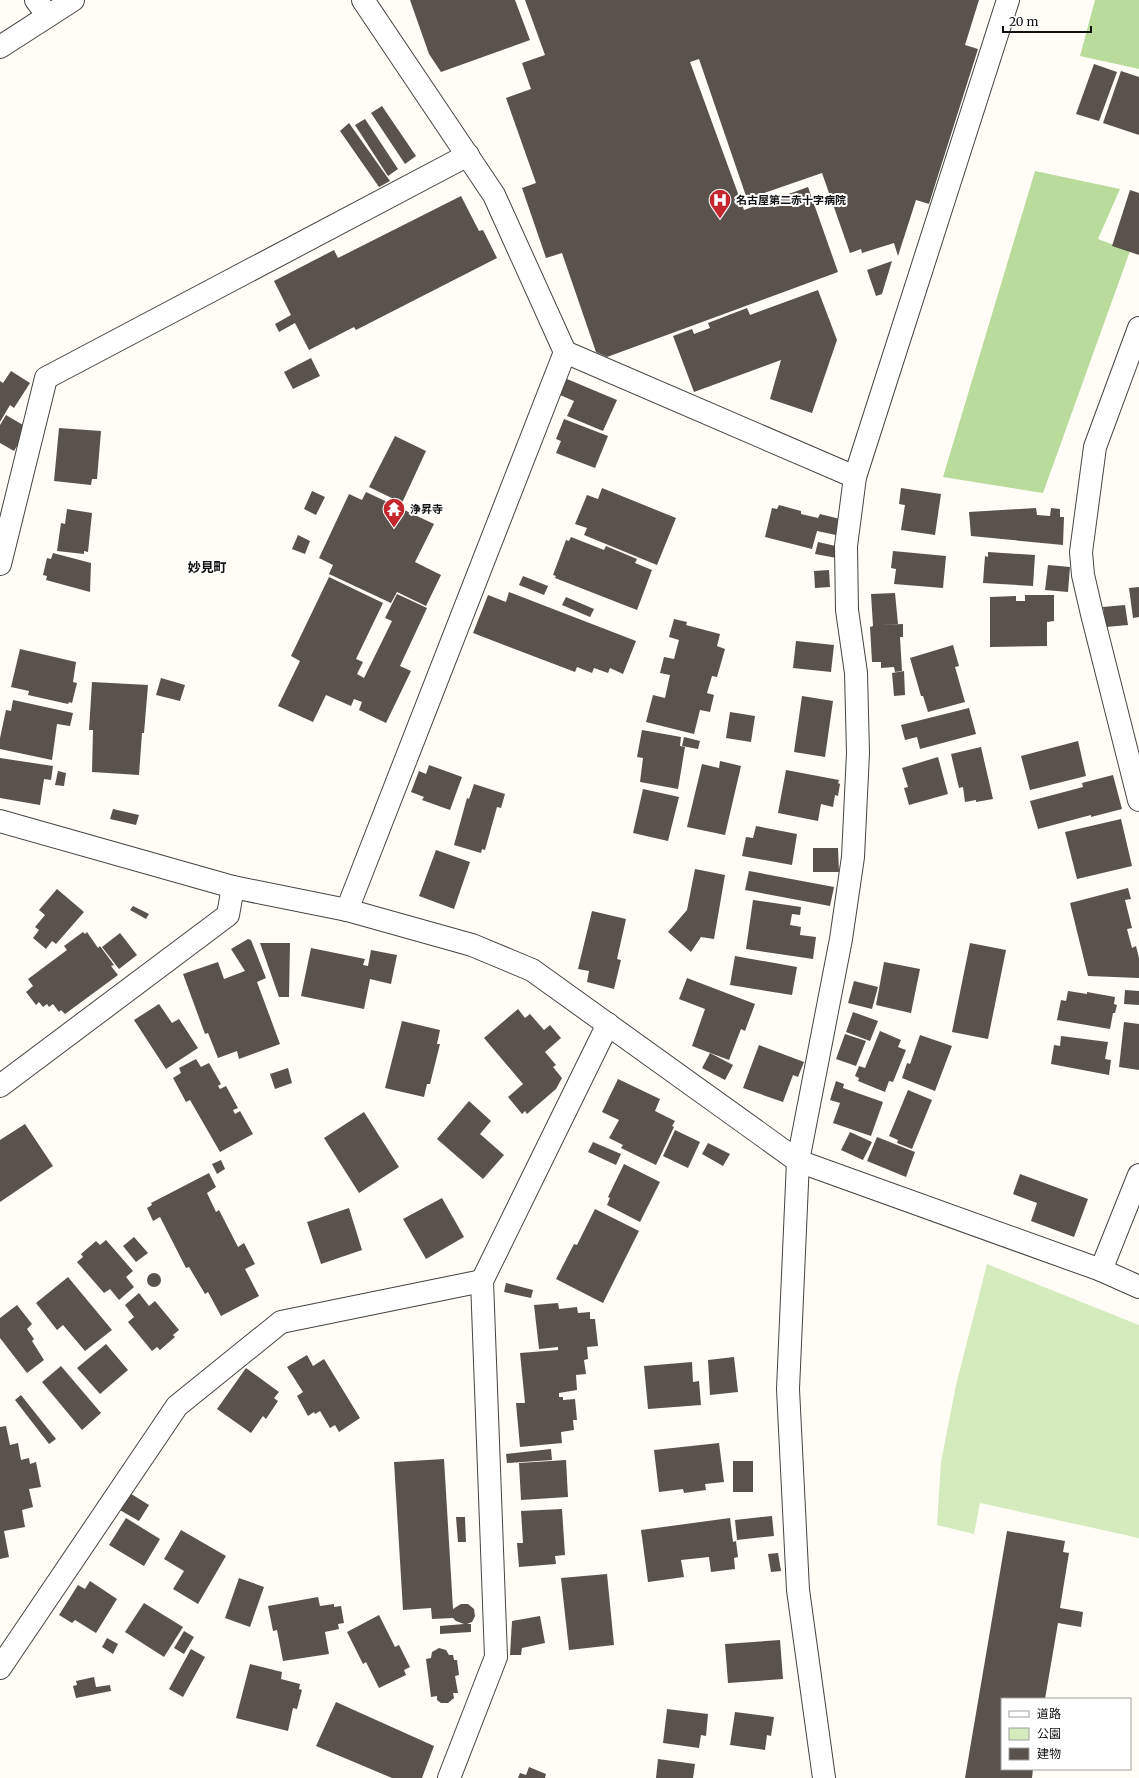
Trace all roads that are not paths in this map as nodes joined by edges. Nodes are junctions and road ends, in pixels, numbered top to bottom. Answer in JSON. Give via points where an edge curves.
{"nodes":[{"id":1,"x":73,"y":0,"type":"edge"},
{"id":2,"x":363,"y":0,"type":"edge"},
{"id":3,"x":1008,"y":0,"type":"edge"},
{"id":4,"x":42,"y":8,"type":"edge"},
{"id":5,"x":0,"y":47,"type":"edge"},
{"id":6,"x":468,"y":155,"type":"junction"},
{"id":7,"x":1139,"y":328,"type":"edge"},
{"id":8,"x":565,"y":352,"type":"junction"},
{"id":9,"x":855,"y":477,"type":"junction"},
{"id":10,"x":0,"y":564,"type":"edge"},
{"id":11,"x":1139,"y":800,"type":"edge"},
{"id":12,"x":0,"y":821,"type":"edge"},
{"id":13,"x":233,"y":887,"type":"junction"},
{"id":14,"x":347,"y":910,"type":"junction"},
{"id":15,"x":608,"y":1024,"type":"junction"},
{"id":16,"x":0,"y":1086,"type":"edge"},
{"id":17,"x":798,"y":1161,"type":"junction"},
{"id":18,"x":1139,"y":1175,"type":"edge"},
{"id":19,"x":1101,"y":1270,"type":"junction"},
{"id":20,"x":482,"y":1281,"type":"junction"},
{"id":21,"x":1139,"y":1287,"type":"edge"},
{"id":22,"x":0,"y":1668,"type":"edge"},
{"id":23,"x":449,"y":1778,"type":"edge"},
{"id":24,"x":824,"y":1778,"type":"edge"}],
"edges":[{"from":1,"to":4,"type":"street"},
{"from":2,"to":6,"type":"street"},
{"from":3,"to":9,"type":"street"},
{"from":4,"to":5,"type":"street"},
{"from":6,"to":8,"type":"street","via":[[494,194]]},
{"from":6,"to":10,"type":"street","via":[[46,378]]},
{"from":7,"to":11,"type":"street","via":[[1094,447],[1081,552],[1090,606]]},
{"from":8,"to":9,"type":"street"},
{"from":8,"to":14,"type":"street"},
{"from":9,"to":17,"type":"street","via":[[846,546],[847,610],[856,673],[858,753],[853,857],[840,947]]},
{"from":12,"to":13,"type":"street"},
{"from":13,"to":14,"type":"street"},
{"from":13,"to":16,"type":"street","via":[[228,915]]},
{"from":14,"to":15,"type":"street","via":[[472,945],[532,970]]},
{"from":15,"to":17,"type":"street"},
{"from":15,"to":20,"type":"street"},
{"from":17,"to":19,"type":"street"},
{"from":17,"to":24,"type":"street","via":[[788,1389],[798,1590]]},
{"from":18,"to":19,"type":"street"},
{"from":19,"to":21,"type":"street"},
{"from":20,"to":22,"type":"street","via":[[281,1322],[263,1336],[177,1406]]},
{"from":20,"to":23,"type":"street","via":[[496,1657]]}]}
